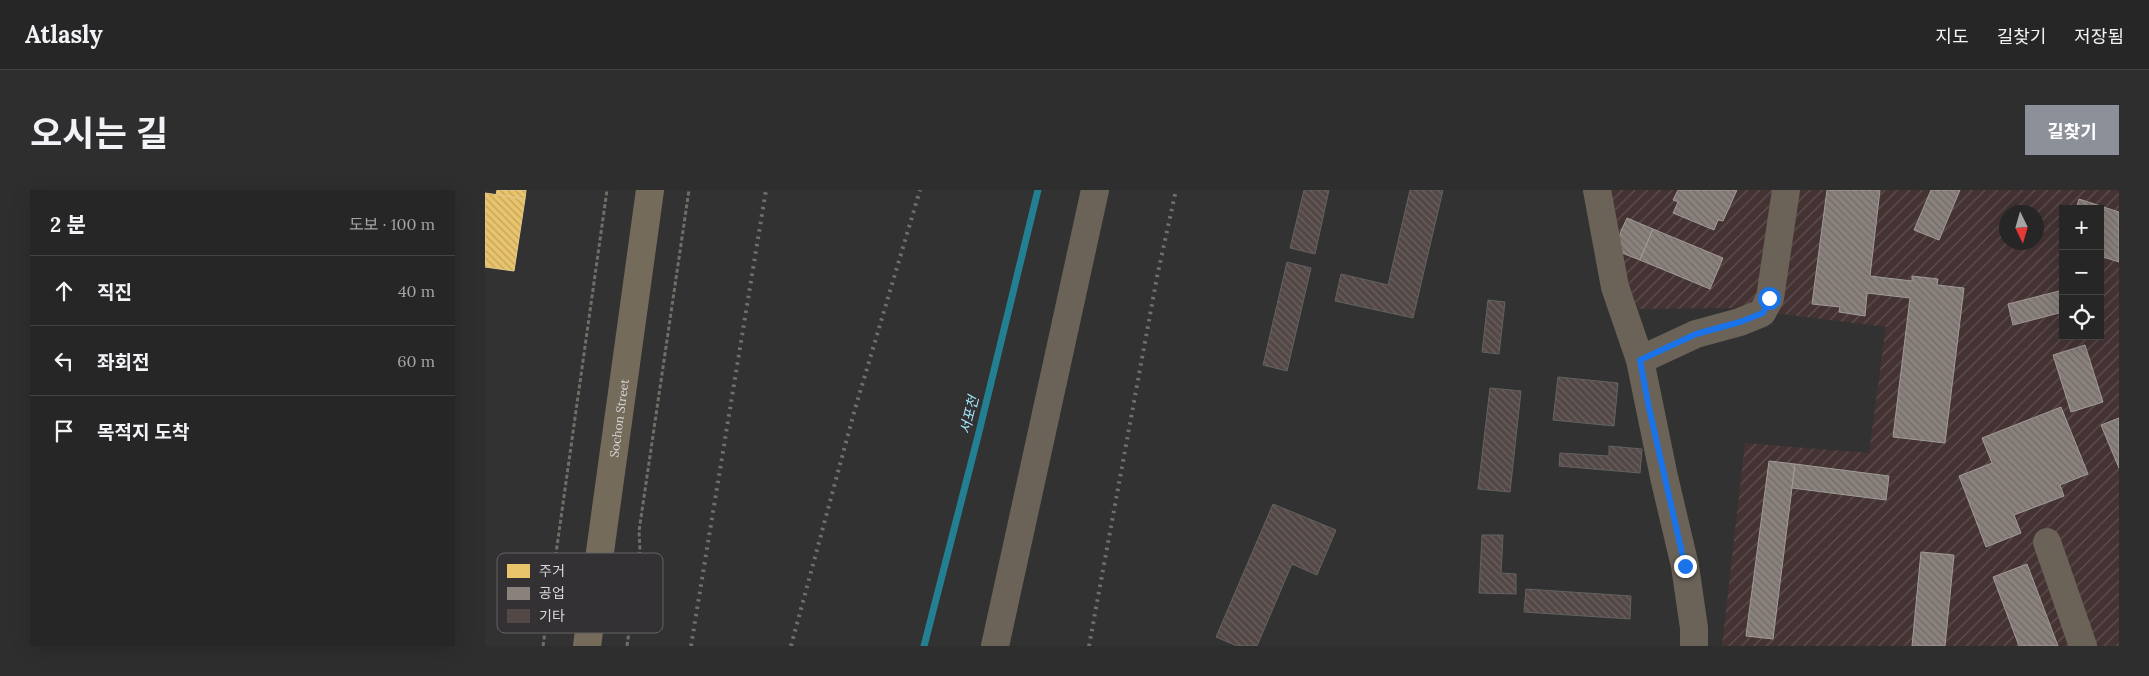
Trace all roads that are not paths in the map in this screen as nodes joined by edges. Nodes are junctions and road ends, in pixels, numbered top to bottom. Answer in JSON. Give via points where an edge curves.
{"nodes":[{"id":1,"x":650,"y":190,"type":"edge"},
{"id":2,"x":1095,"y":190,"type":"edge"},
{"id":3,"x":1597,"y":190,"type":"edge"},
{"id":4,"x":1786,"y":190,"type":"edge"},
{"id":5,"x":1640,"y":360,"type":"junction"},
{"id":6,"x":2047,"y":542,"type":"dead end"},
{"id":7,"x":600,"y":553,"type":"edge"},
{"id":8,"x":589,"y":633,"type":"edge"},
{"id":9,"x":587,"y":646,"type":"edge"},
{"id":10,"x":995,"y":646,"type":"edge"},
{"id":11,"x":1694,"y":646,"type":"edge"},
{"id":12,"x":2083,"y":646,"type":"edge"}],
"edges":[{"from":1,"to":7,"type":"main road","name":"Sochon Street"},
{"from":2,"to":10,"type":"street"},
{"from":3,"to":5,"type":"street","via":[[1615,287]]},
{"from":4,"to":5,"type":"street","via":[[1769,298],[1763,313],[1696,334]]},
{"from":5,"to":11,"type":"street","via":[[1685,566]]},
{"from":6,"to":12,"type":"street"},
{"from":8,"to":9,"type":"main road","name":"Sochon Street"}]}
